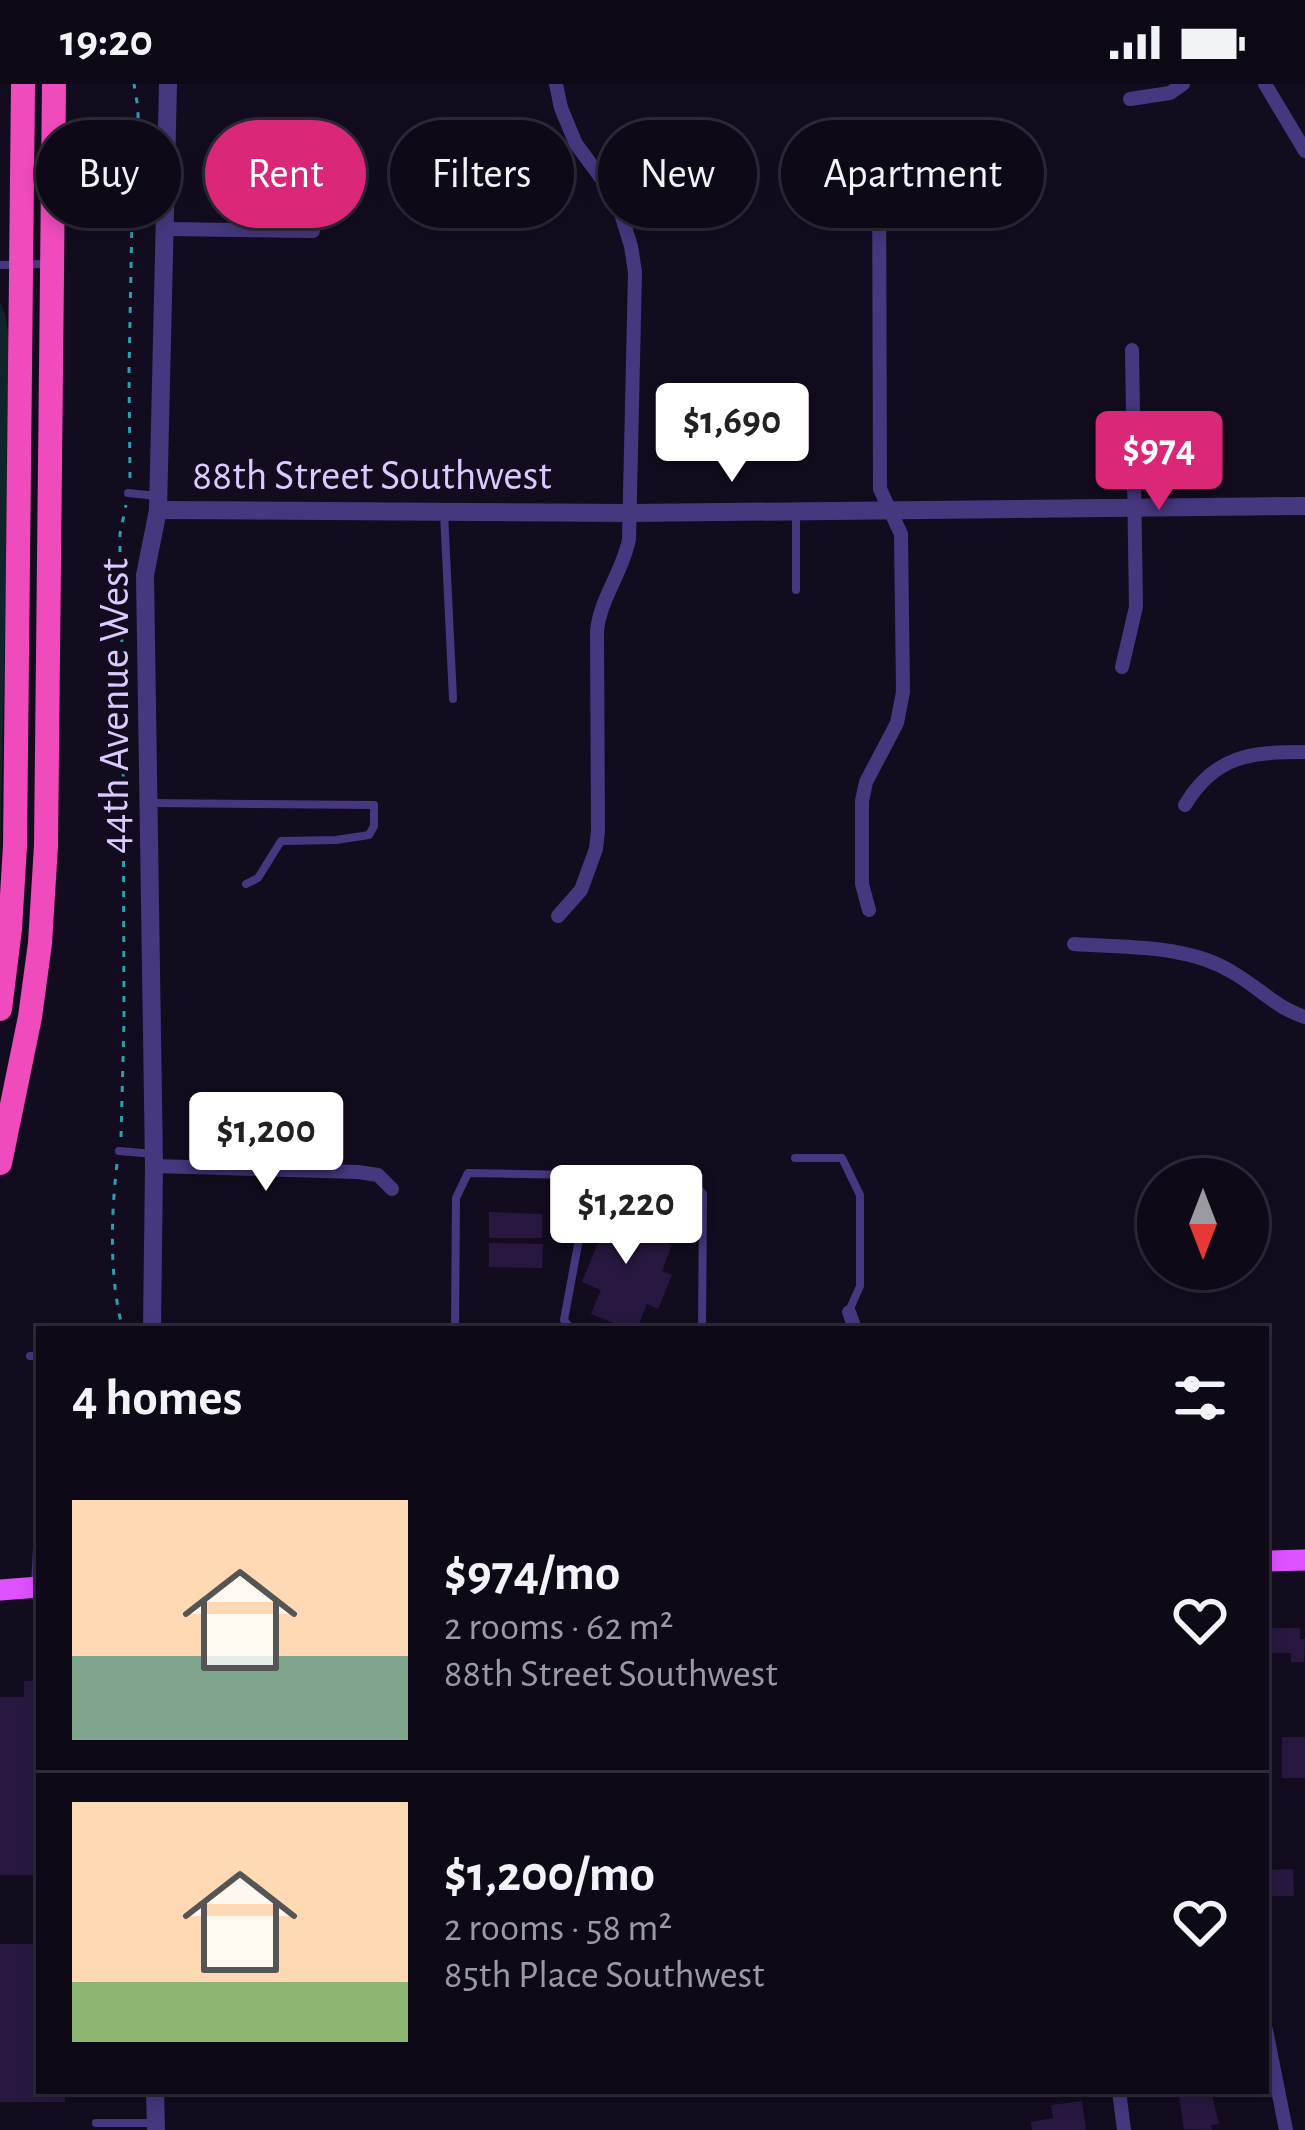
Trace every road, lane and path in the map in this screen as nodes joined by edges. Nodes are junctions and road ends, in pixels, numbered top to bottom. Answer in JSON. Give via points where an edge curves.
{"nodes":[{"id":1,"x":23,"y":84,"type":"edge"},
{"id":2,"x":54,"y":84,"type":"edge"},
{"id":3,"x":134,"y":84,"type":"edge"},
{"id":4,"x":168,"y":84,"type":"edge"},
{"id":5,"x":556,"y":84,"type":"edge"},
{"id":6,"x":1183,"y":84,"type":"edge"},
{"id":7,"x":1264,"y":84,"type":"edge"},
{"id":8,"x":1130,"y":99,"type":"dead end"},
{"id":9,"x":1305,"y":151,"type":"edge"},
{"id":10,"x":879,"y":228,"type":"edge"},
{"id":11,"x":166,"y":229,"type":"junction"},
{"id":12,"x":313,"y":231,"type":"dead end"},
{"id":13,"x":53,"y":264,"type":"junction"},
{"id":14,"x":11,"y":265,"type":"edge"},
{"id":15,"x":1132,"y":350,"type":"dead end"},
{"id":16,"x":128,"y":493,"type":"junction"},
{"id":17,"x":158,"y":504,"type":"junction"},
{"id":18,"x":1305,"y":506,"type":"edge"},
{"id":19,"x":1135,"y":507,"type":"junction"},
{"id":20,"x":891,"y":511,"type":"junction"},
{"id":21,"x":444,"y":512,"type":"junction"},
{"id":22,"x":796,"y":512,"type":"junction"},
{"id":23,"x":631,"y":513,"type":"junction"},
{"id":24,"x":796,"y":590,"type":"dead end"},
{"id":25,"x":1122,"y":668,"type":"dead end"},
{"id":26,"x":453,"y":699,"type":"dead end"},
{"id":27,"x":1305,"y":752,"type":"edge"},
{"id":28,"x":149,"y":803,"type":"junction"},
{"id":29,"x":1185,"y":805,"type":"dead end"},
{"id":30,"x":246,"y":884,"type":"dead end"},
{"id":31,"x":868,"y":910,"type":"dead end"},
{"id":32,"x":558,"y":916,"type":"dead end"},
{"id":33,"x":1074,"y":944,"type":"dead end"},
{"id":34,"x":0,"y":1010,"type":"edge"},
{"id":35,"x":1305,"y":1017,"type":"edge"},
{"id":36,"x":119,"y":1151,"type":"junction"},
{"id":37,"x":795,"y":1158,"type":"dead end"},
{"id":38,"x":154,"y":1160,"type":"junction"},
{"id":39,"x":0,"y":1162,"type":"edge"},
{"id":40,"x":594,"y":1175,"type":"junction"},
{"id":41,"x":392,"y":1189,"type":"dead end"},
{"id":42,"x":849,"y":1312,"type":"joint"},
{"id":43,"x":122,"y":1326,"type":"edge"},
{"id":44,"x":152,"y":1326,"type":"edge"},
{"id":45,"x":455,"y":1326,"type":"edge"},
{"id":46,"x":569,"y":1326,"type":"edge"},
{"id":47,"x":702,"y":1326,"type":"edge"},
{"id":48,"x":854,"y":1326,"type":"edge"},
{"id":49,"x":1305,"y":1560,"type":"edge"},
{"id":50,"x":1269,"y":1561,"type":"edge"},
{"id":51,"x":36,"y":1587,"type":"edge"},
{"id":52,"x":0,"y":1590,"type":"edge"},
{"id":53,"x":1269,"y":2045,"type":"edge"},
{"id":54,"x":155,"y":2094,"type":"edge"},
{"id":55,"x":1119,"y":2094,"type":"edge"},
{"id":56,"x":96,"y":2123,"type":"dead end"},
{"id":57,"x":155,"y":2126,"type":"edge"},
{"id":58,"x":1124,"y":2130,"type":"edge"},
{"id":59,"x":1286,"y":2130,"type":"edge"}],
"edges":[{"from":1,"to":14,"type":"highway"},
{"from":2,"to":13,"type":"highway"},
{"from":3,"to":16,"type":"path"},
{"from":4,"to":11,"type":"street","name":"44th Avenue West"},
{"from":5,"to":23,"type":"street","via":[[577,144],[616,198],[632,246]]},
{"from":6,"to":8,"type":"street"},
{"from":7,"to":9,"type":"street"},
{"from":10,"to":20,"type":"street","via":[[880,489]]},
{"from":11,"to":12,"type":"street"},
{"from":11,"to":17,"type":"street","name":"44th Avenue West"},
{"from":13,"to":14,"type":"lane"},
{"from":13,"to":39,"type":"highway","via":[[46,846],[30,1017]]},
{"from":14,"to":34,"type":"highway","via":[[15,846]]},
{"from":15,"to":19,"type":"street"},
{"from":16,"to":17,"type":"lane"},
{"from":16,"to":36,"type":"path","via":[[120,534]]},
{"from":17,"to":21,"type":"street","name":"88th Street Southwest"},
{"from":17,"to":28,"type":"street","name":"44th Avenue West","via":[[145,575]]},
{"from":18,"to":19,"type":"street","name":"88th Street Southwest"},
{"from":19,"to":20,"type":"street","name":"88th Street Southwest"},
{"from":19,"to":25,"type":"street","via":[[1136,608]]},
{"from":20,"to":22,"type":"street","name":"88th Street Southwest"},
{"from":20,"to":31,"type":"street","via":[[901,534],[903,692],[862,801]]},
{"from":21,"to":23,"type":"street","name":"88th Street Southwest"},
{"from":21,"to":26,"type":"lane"},
{"from":22,"to":23,"type":"street","name":"88th Street Southwest"},
{"from":22,"to":24,"type":"lane"},
{"from":23,"to":32,"type":"street","via":[[626,557],[598,618],[596,849],[581,890]]},
{"from":27,"to":29,"type":"street","via":[[1222,764]]},
{"from":28,"to":30,"type":"lane","via":[[374,805],[369,835],[281,841]]},
{"from":28,"to":38,"type":"street","name":"44th Avenue West"},
{"from":33,"to":35,"type":"street","via":[[1182,952],[1230,970]]},
{"from":36,"to":38,"type":"lane"},
{"from":36,"to":43,"type":"path","via":[[113,1201]]},
{"from":37,"to":42,"type":"lane","via":[[842,1158],[860,1195],[860,1286]]},
{"from":38,"to":41,"type":"street","via":[[358,1172],[378,1175]]},
{"from":38,"to":44,"type":"street","name":"44th Avenue West"},
{"from":40,"to":45,"type":"lane","via":[[468,1173],[456,1198]]},
{"from":40,"to":46,"type":"lane","via":[[564,1320]]},
{"from":40,"to":47,"type":"lane","via":[[680,1177],[703,1195]]},
{"from":42,"to":48,"type":"street"},
{"from":49,"to":50,"type":"main road"},
{"from":51,"to":52,"type":"main road"},
{"from":53,"to":59,"type":"street"},
{"from":54,"to":57,"type":"street"},
{"from":55,"to":58,"type":"street"},
{"from":56,"to":57,"type":"lane"}]}
